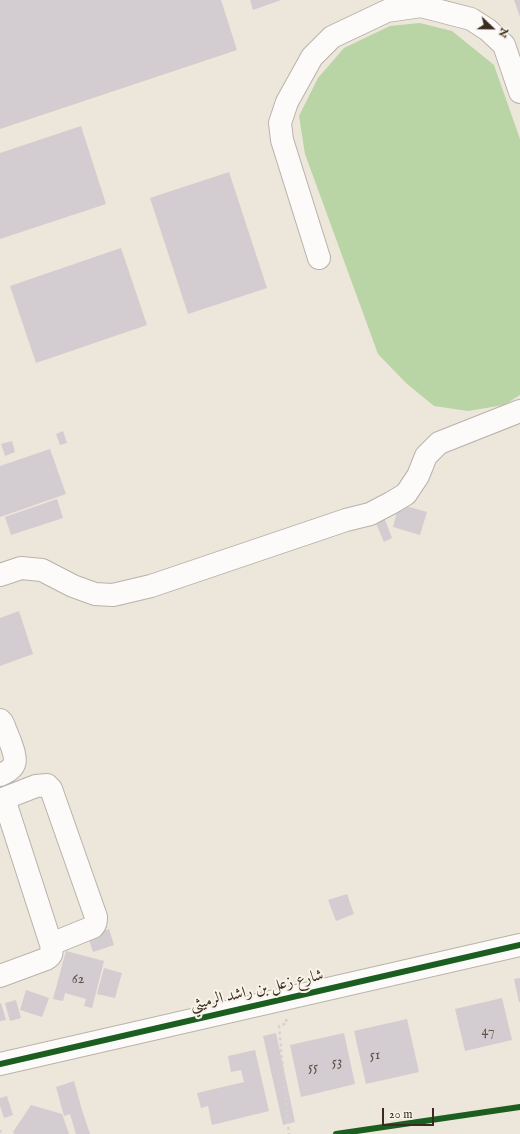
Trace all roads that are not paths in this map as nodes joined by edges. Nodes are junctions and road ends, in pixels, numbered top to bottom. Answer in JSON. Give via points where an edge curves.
{"nodes":[{"id":1,"x":520,"y":92,"type":"edge"},
{"id":2,"x":319,"y":258,"type":"dead end"},
{"id":3,"x":520,"y":411,"type":"edge"},
{"id":4,"x":0,"y":574,"type":"edge"},
{"id":5,"x":0,"y":720,"type":"edge"},
{"id":6,"x":0,"y":775,"type":"edge"},
{"id":7,"x":2,"y":800,"type":"edge"},
{"id":8,"x":51,"y":944,"type":"junction"},
{"id":9,"x":520,"y":945,"type":"edge"},
{"id":10,"x":0,"y":976,"type":"edge"},
{"id":11,"x":0,"y":1064,"type":"edge"}],
"edges":[{"from":1,"to":2,"type":"street","via":[[504,45],[471,19],[421,6],[387,11],[332,37],[312,57],[287,102],[280,123],[282,140]]},
{"from":3,"to":4,"type":"street","via":[[439,443],[426,456],[418,476],[406,494],[370,514],[151,586],[113,595],[96,594],[73,586],[42,570],[21,568]]},
{"from":5,"to":6,"type":"street","via":[[16,760],[11,769]]},
{"from":7,"to":8,"type":"street"},
{"from":7,"to":8,"type":"street","via":[[36,786],[47,785],[51,789],[96,917],[93,927]]},
{"from":8,"to":10,"type":"street","via":[[52,952],[49,957]]},
{"from":9,"to":11,"type":"street","name":"شارع زعل بن راشد الرميثي"}]}
